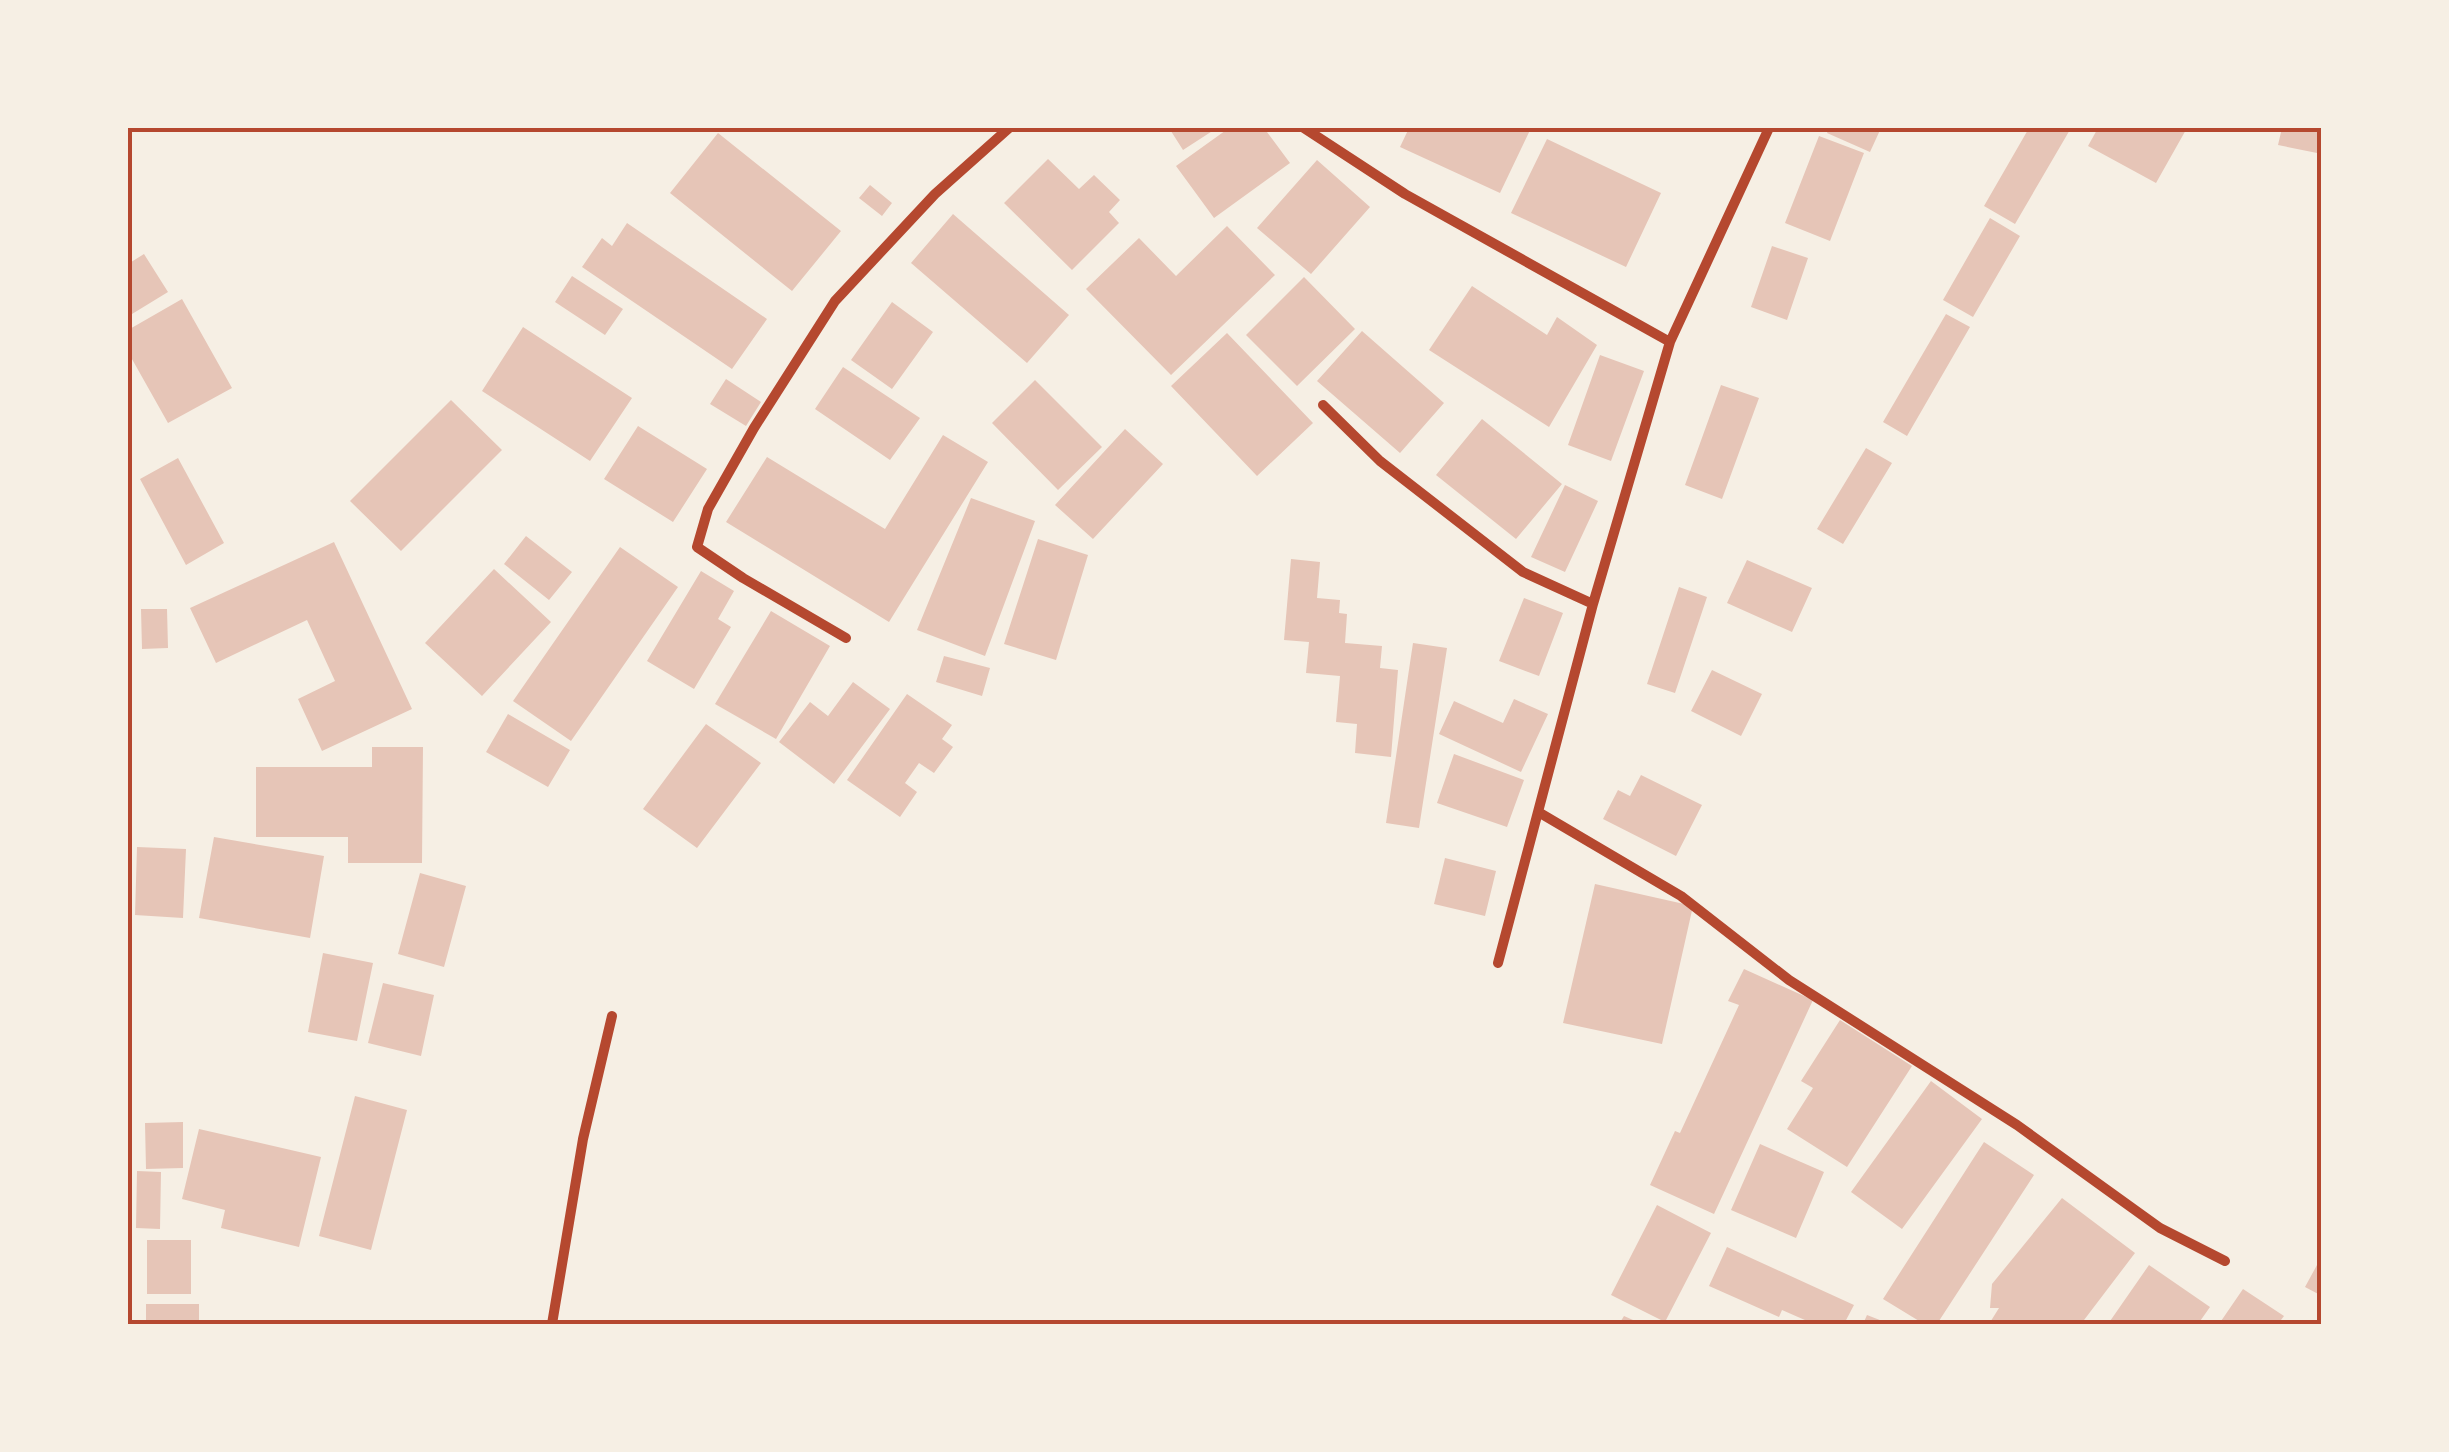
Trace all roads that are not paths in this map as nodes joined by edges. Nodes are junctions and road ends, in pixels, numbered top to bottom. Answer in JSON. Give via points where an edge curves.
{"nodes":[{"id":1,"x":1009,"y":128,"type":"edge"},
{"id":2,"x":1304,"y":128,"type":"edge"},
{"id":3,"x":1769,"y":128,"type":"edge"},
{"id":4,"x":1670,"y":342,"type":"junction"},
{"id":5,"x":1323,"y":405,"type":"dead end"},
{"id":6,"x":1593,"y":604,"type":"junction"},
{"id":7,"x":846,"y":638,"type":"dead end"},
{"id":8,"x":1540,"y":813,"type":"junction"},
{"id":9,"x":1498,"y":963,"type":"dead end"},
{"id":10,"x":612,"y":1016,"type":"dead end"},
{"id":11,"x":2224,"y":1261,"type":"dead end"},
{"id":12,"x":552,"y":1324,"type":"edge"}],
"edges":[{"from":1,"to":7,"type":"street","via":[[835,301],[708,509],[698,547]]},
{"from":2,"to":4,"type":"street","via":[[1405,194]]},
{"from":3,"to":4,"type":"street"},
{"from":4,"to":6,"type":"street"},
{"from":5,"to":6,"type":"street","via":[[1380,461],[1523,572]]},
{"from":6,"to":8,"type":"street"},
{"from":8,"to":9,"type":"street"},
{"from":8,"to":11,"type":"street","via":[[1681,896],[1789,980],[2018,1125],[2160,1228]]},
{"from":10,"to":12,"type":"street"}]}
